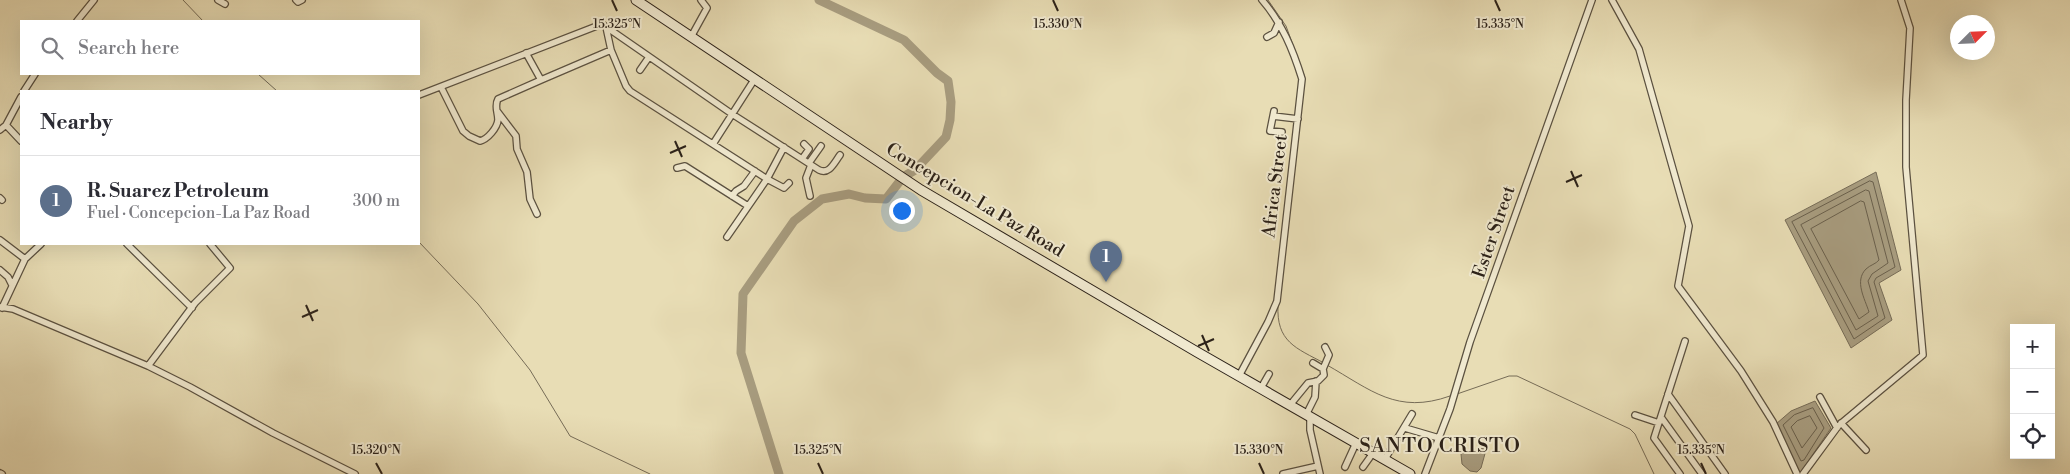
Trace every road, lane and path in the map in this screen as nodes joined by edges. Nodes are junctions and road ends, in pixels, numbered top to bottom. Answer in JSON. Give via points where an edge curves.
{"nodes":[{"id":1,"x":94,"y":0,"type":"edge"},
{"id":2,"x":218,"y":0,"type":"edge"},
{"id":3,"x":296,"y":0,"type":"edge"},
{"id":4,"x":302,"y":0,"type":"edge"},
{"id":5,"x":636,"y":0,"type":"edge"},
{"id":6,"x":701,"y":0,"type":"edge"},
{"id":7,"x":1262,"y":0,"type":"edge"},
{"id":8,"x":1592,"y":0,"type":"edge"},
{"id":9,"x":1612,"y":0,"type":"edge"},
{"id":10,"x":1901,"y":0,"type":"edge"},
{"id":11,"x":225,"y":4,"type":"dead end"},
{"id":12,"x":78,"y":20,"type":"edge"},
{"id":13,"x":1279,"y":22,"type":"junction"},
{"id":14,"x":606,"y":27,"type":"junction"},
{"id":15,"x":1267,"y":36,"type":"dead end"},
{"id":16,"x":691,"y":37,"type":"junction"},
{"id":17,"x":611,"y":50,"type":"junction"},
{"id":18,"x":526,"y":52,"type":"junction"},
{"id":19,"x":649,"y":57,"type":"junction"},
{"id":20,"x":640,"y":70,"type":"dead end"},
{"id":21,"x":34,"y":75,"type":"edge"},
{"id":22,"x":541,"y":80,"type":"junction"},
{"id":23,"x":754,"y":80,"type":"junction"},
{"id":24,"x":441,"y":87,"type":"junction"},
{"id":25,"x":25,"y":90,"type":"edge"},
{"id":26,"x":420,"y":95,"type":"edge"},
{"id":27,"x":20,"y":98,"type":"edge"},
{"id":28,"x":497,"y":111,"type":"junction"},
{"id":29,"x":732,"y":114,"type":"junction"},
{"id":30,"x":1298,"y":119,"type":"junction"},
{"id":31,"x":6,"y":125,"type":"junction"},
{"id":32,"x":0,"y":130,"type":"edge"},
{"id":33,"x":1282,"y":132,"type":"dead end"},
{"id":34,"x":20,"y":140,"type":"edge"},
{"id":35,"x":713,"y":144,"type":"junction"},
{"id":36,"x":804,"y":144,"type":"dead end"},
{"id":37,"x":821,"y":146,"type":"dead end"},
{"id":38,"x":784,"y":147,"type":"junction"},
{"id":39,"x":840,"y":155,"type":"dead end"},
{"id":40,"x":802,"y":159,"type":"junction"},
{"id":41,"x":810,"y":164,"type":"junction"},
{"id":42,"x":676,"y":168,"type":"dead end"},
{"id":43,"x":755,"y":171,"type":"junction"},
{"id":44,"x":767,"y":179,"type":"junction"},
{"id":45,"x":789,"y":184,"type":"dead end"},
{"id":46,"x":732,"y":196,"type":"junction"},
{"id":47,"x":810,"y":196,"type":"dead end"},
{"id":48,"x":748,"y":206,"type":"junction"},
{"id":49,"x":537,"y":214,"type":"dead end"},
{"id":50,"x":727,"y":237,"type":"dead end"},
{"id":51,"x":0,"y":240,"type":"edge"},
{"id":52,"x":40,"y":245,"type":"edge"},
{"id":53,"x":128,"y":245,"type":"edge"},
{"id":54,"x":211,"y":245,"type":"edge"},
{"id":55,"x":25,"y":259,"type":"junction"},
{"id":56,"x":0,"y":270,"type":"edge"},
{"id":57,"x":12,"y":285,"type":"junction"},
{"id":58,"x":1,"y":308,"type":"edge"},
{"id":59,"x":192,"y":308,"type":"junction"},
{"id":60,"x":1685,"y":341,"type":"dead end"},
{"id":61,"x":1325,"y":347,"type":"dead end"},
{"id":62,"x":1313,"y":363,"type":"dead end"},
{"id":63,"x":148,"y":366,"type":"junction"},
{"id":64,"x":1325,"y":366,"type":"junction"},
{"id":65,"x":1269,"y":374,"type":"dead end"},
{"id":66,"x":1239,"y":376,"type":"junction"},
{"id":67,"x":1316,"y":381,"type":"junction"},
{"id":68,"x":1261,"y":388,"type":"junction"},
{"id":69,"x":1668,"y":394,"type":"junction"},
{"id":70,"x":1820,"y":397,"type":"dead end"},
{"id":71,"x":1290,"y":405,"type":"junction"},
{"id":72,"x":1412,"y":414,"type":"dead end"},
{"id":73,"x":1635,"y":415,"type":"dead end"},
{"id":74,"x":1308,"y":416,"type":"junction"},
{"id":75,"x":1660,"y":420,"type":"junction"},
{"id":76,"x":1839,"y":425,"type":"junction"},
{"id":77,"x":1405,"y":428,"type":"junction"},
{"id":78,"x":1439,"y":438,"type":"junction"},
{"id":79,"x":1356,"y":443,"type":"junction"},
{"id":80,"x":1866,"y":450,"type":"dead end"},
{"id":81,"x":1373,"y":453,"type":"junction"},
{"id":82,"x":1385,"y":459,"type":"junction"},
{"id":83,"x":1318,"y":466,"type":"junction"},
{"id":84,"x":1345,"y":467,"type":"dead end"},
{"id":85,"x":1363,"y":467,"type":"dead end"},
{"id":86,"x":355,"y":474,"type":"edge"},
{"id":87,"x":1283,"y":474,"type":"edge"},
{"id":88,"x":1320,"y":474,"type":"edge"},
{"id":89,"x":1410,"y":474,"type":"edge"},
{"id":90,"x":1425,"y":474,"type":"edge"},
{"id":91,"x":1680,"y":474,"type":"edge"},
{"id":92,"x":1702,"y":474,"type":"edge"},
{"id":93,"x":1725,"y":474,"type":"edge"},
{"id":94,"x":1797,"y":474,"type":"edge"},
{"id":95,"x":1803,"y":474,"type":"edge"}],
"edges":[{"from":1,"to":12,"type":"street"},
{"from":2,"to":11,"type":"street"},
{"from":3,"to":4,"type":"street"},
{"from":5,"to":16,"type":"main road","name":"Concepcion-La Paz Road"},
{"from":6,"to":16,"type":"street","via":[[708,8]]},
{"from":7,"to":13,"type":"street","name":"Africa Street"},
{"from":8,"to":78,"type":"street","name":"Ester Street"},
{"from":9,"to":94,"type":"street","via":[[1639,48],[1689,226],[1678,286],[1773,422]]},
{"from":10,"to":76,"type":"street","via":[[1910,28],[1906,167],[1923,352],[1921,358]]},
{"from":13,"to":15,"type":"street","via":[[1274,34]]},
{"from":13,"to":30,"type":"street","name":"Africa Street","via":[[1302,79]]},
{"from":14,"to":17,"type":"street"},
{"from":14,"to":18,"type":"street","via":[[600,24]]},
{"from":14,"to":19,"type":"street"},
{"from":16,"to":23,"type":"main road","name":"Concepcion-La Paz Road"},
{"from":17,"to":22,"type":"street"},
{"from":17,"to":35,"type":"street","via":[[630,90]]},
{"from":18,"to":22,"type":"street"},
{"from":18,"to":24,"type":"street"},
{"from":19,"to":20,"type":"street"},
{"from":19,"to":29,"type":"street"},
{"from":21,"to":25,"type":"street"},
{"from":22,"to":28,"type":"street","via":[[498,99]]},
{"from":23,"to":29,"type":"street"},
{"from":23,"to":66,"type":"main road","name":"Concepcion-La Paz Road","via":[[914,185]]},
{"from":24,"to":26,"type":"street"},
{"from":24,"to":28,"type":"street","via":[[463,131],[480,141],[487,138],[496,125]]},
{"from":27,"to":31,"type":"street"},
{"from":28,"to":49,"type":"street","via":[[516,136],[517,149],[527,172],[530,199]]},
{"from":29,"to":35,"type":"street"},
{"from":29,"to":38,"type":"street"},
{"from":30,"to":33,"type":"street","via":[[1273,114],[1270,131]]},
{"from":30,"to":66,"type":"street","name":"Africa Street","via":[[1276,301]]},
{"from":31,"to":32,"type":"street"},
{"from":31,"to":34,"type":"street"},
{"from":35,"to":43,"type":"street"},
{"from":36,"to":40,"type":"street","via":[[809,149]]},
{"from":37,"to":41,"type":"street"},
{"from":38,"to":40,"type":"street"},
{"from":38,"to":44,"type":"street"},
{"from":39,"to":41,"type":"street","via":[[826,172]]},
{"from":40,"to":41,"type":"street"},
{"from":41,"to":47,"type":"street","via":[[806,178]]},
{"from":42,"to":46,"type":"street","via":[[685,166]]},
{"from":43,"to":44,"type":"street"},
{"from":43,"to":46,"type":"street"},
{"from":44,"to":45,"type":"street","via":[[782,188]]},
{"from":44,"to":48,"type":"street"},
{"from":46,"to":48,"type":"street"},
{"from":48,"to":50,"type":"street"},
{"from":51,"to":55,"type":"street"},
{"from":52,"to":55,"type":"street"},
{"from":53,"to":59,"type":"street"},
{"from":54,"to":59,"type":"street","via":[[230,268]]},
{"from":55,"to":57,"type":"street"},
{"from":56,"to":57,"type":"street"},
{"from":57,"to":58,"type":"street"},
{"from":58,"to":63,"type":"street","via":[[13,309]]},
{"from":59,"to":63,"type":"street"},
{"from":60,"to":69,"type":"street"},
{"from":61,"to":64,"type":"street","via":[[1329,356]]},
{"from":62,"to":64,"type":"street"},
{"from":63,"to":86,"type":"street"},
{"from":64,"to":67,"type":"street","via":[[1324,375]]},
{"from":65,"to":68,"type":"street"},
{"from":66,"to":68,"type":"main road","name":"Concepcion-La Paz Road"},
{"from":67,"to":71,"type":"street","via":[[1308,382]]},
{"from":67,"to":74,"type":"street"},
{"from":68,"to":71,"type":"main road","name":"Concepcion-La Paz Road"},
{"from":69,"to":75,"type":"street"},
{"from":69,"to":93,"type":"street"},
{"from":70,"to":76,"type":"street"},
{"from":71,"to":74,"type":"main road","name":"Concepcion-La Paz Road"},
{"from":72,"to":77,"type":"street"},
{"from":73,"to":75,"type":"street"},
{"from":74,"to":79,"type":"main road","name":"Concepcion-La Paz Road"},
{"from":74,"to":83,"type":"street"},
{"from":75,"to":91,"type":"street","via":[[1654,438]]},
{"from":75,"to":92,"type":"street"},
{"from":76,"to":80,"type":"street"},
{"from":76,"to":95,"type":"street"},
{"from":77,"to":78,"type":"street"},
{"from":77,"to":82,"type":"street"},
{"from":78,"to":90,"type":"street","name":"Ester Street"},
{"from":79,"to":81,"type":"main road","name":"Concepcion-La Paz Road"},
{"from":79,"to":84,"type":"street"},
{"from":81,"to":82,"type":"main road","name":"Concepcion-La Paz Road"},
{"from":81,"to":85,"type":"street"},
{"from":82,"to":89,"type":"main road","name":"Concepcion-La Paz Road"},
{"from":83,"to":87,"type":"street"},
{"from":83,"to":88,"type":"street"}]}
